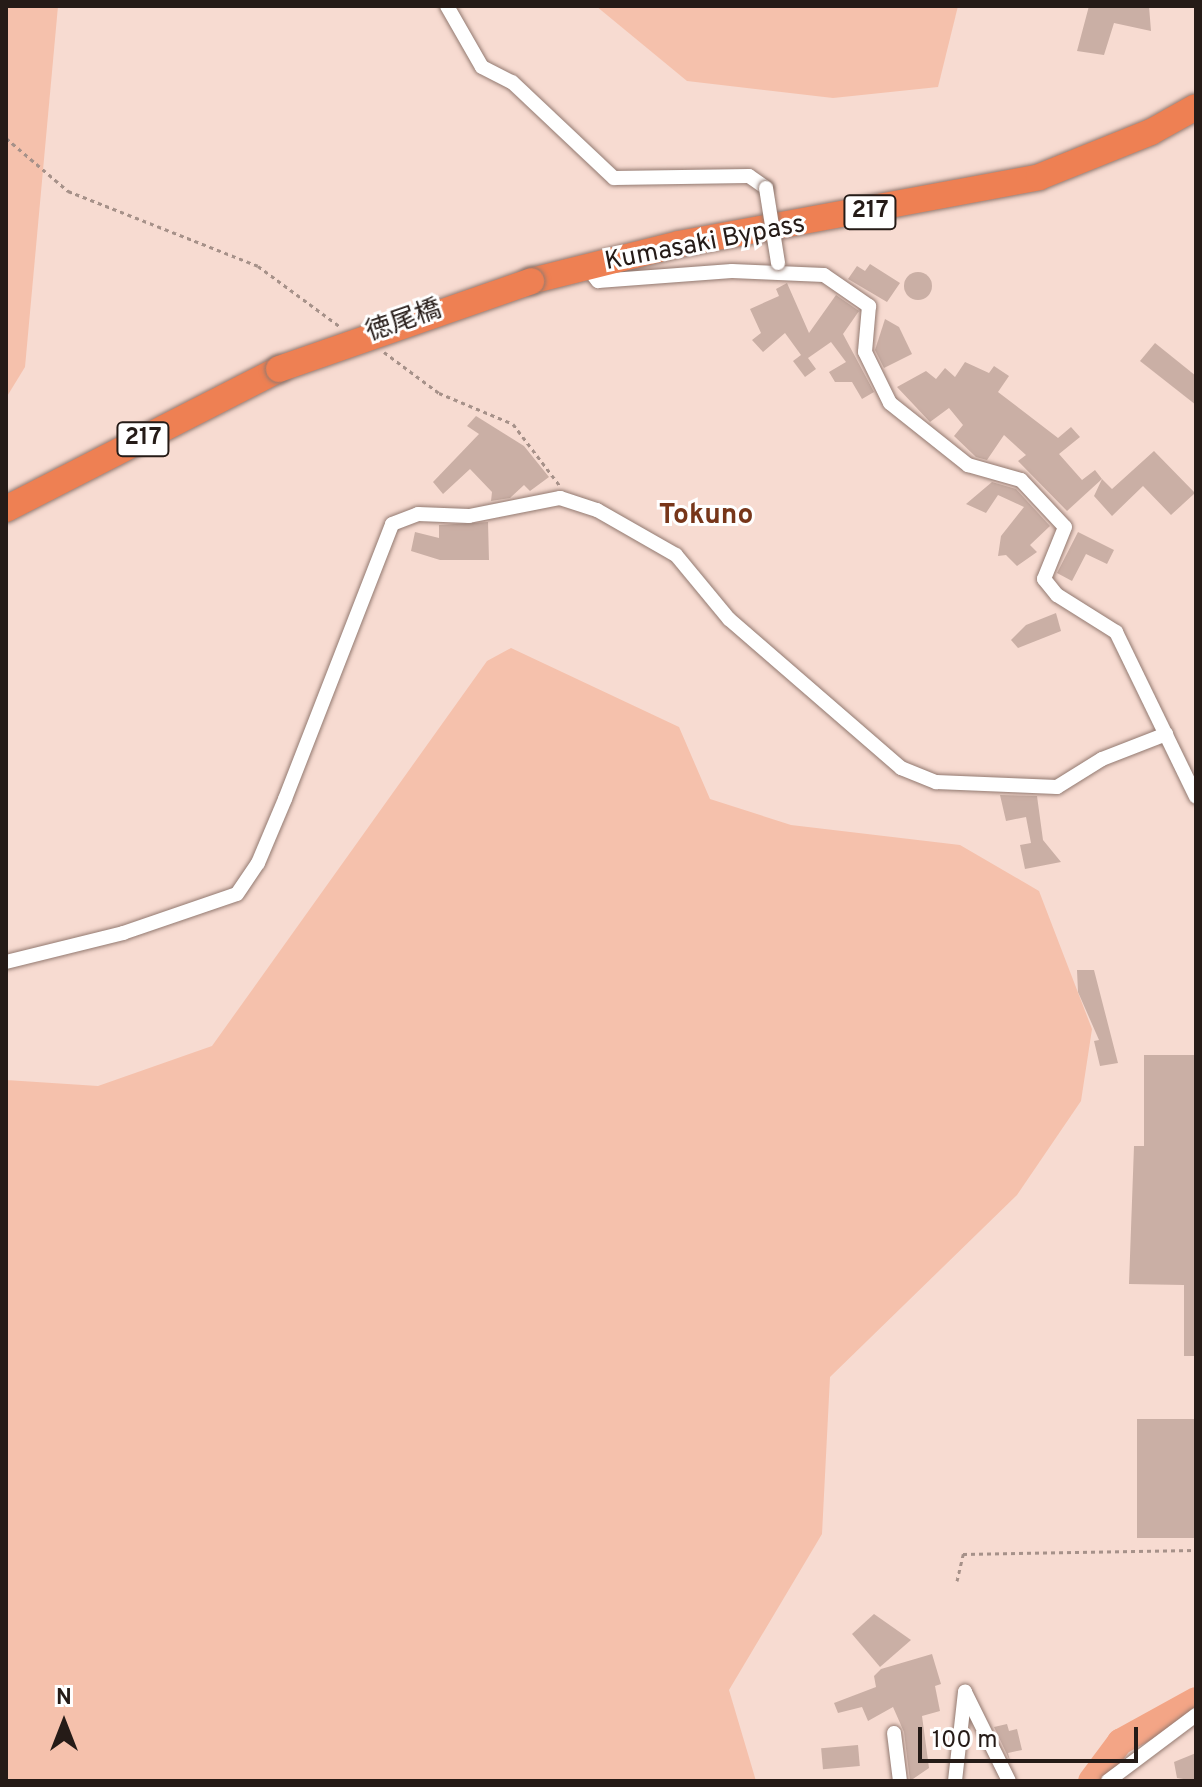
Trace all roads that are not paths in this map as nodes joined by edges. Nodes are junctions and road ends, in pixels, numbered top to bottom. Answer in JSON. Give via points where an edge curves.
{"nodes":[{"id":1,"x":447,"y":6,"type":"edge"},
{"id":2,"x":1196,"y":107,"type":"edge"},
{"id":3,"x":587,"y":267,"type":"junction"},
{"id":4,"x":779,"y":269,"type":"junction"},
{"id":5,"x":531,"y":281,"type":"joint"},
{"id":6,"x":6,"y":509,"type":"edge"},
{"id":7,"x":1166,"y":734,"type":"junction"},
{"id":8,"x":1196,"y":797,"type":"edge"},
{"id":9,"x":6,"y":962,"type":"edge"},
{"id":10,"x":1196,"y":1715,"type":"edge"},
{"id":11,"x":894,"y":1733,"type":"dead end"},
{"id":12,"x":900,"y":1781,"type":"edge"},
{"id":13,"x":955,"y":1781,"type":"edge"},
{"id":14,"x":1009,"y":1781,"type":"edge"},
{"id":15,"x":1108,"y":1781,"type":"edge"}],
"edges":[{"from":1,"to":4,"type":"street","bridge":true,"via":[[482,67],[512,82],[614,178],[749,176],[766,188]]},
{"from":2,"to":3,"type":"highway","name":"Kumasaki Bypass","number":"217","via":[[1151,132],[1039,177]]},
{"from":3,"to":4,"type":"street","via":[[598,281]]},
{"from":3,"to":5,"type":"highway","name":"Kumasaki Bypass","number":"217"},
{"from":4,"to":7,"type":"street","via":[[824,275],[869,306],[865,352],[890,403],[968,465],[1021,480],[1065,527],[1044,579],[1057,595],[1116,632]]},
{"from":5,"to":6,"type":"highway","name":"徳尾橋","number":"217","bridge":true,"via":[[279,369]]},
{"from":7,"to":8,"type":"street","via":[[1179,772]]},
{"from":7,"to":9,"type":"street","via":[[1102,759],[1057,787],[936,782],[901,768],[729,619],[676,555],[597,510],[560,498],[469,516],[418,514],[392,524],[285,799],[258,863],[237,894],[176,917]]},
{"from":10,"to":15,"type":"street"},
{"from":11,"to":12,"type":"street"},
{"from":13,"to":14,"type":"street","via":[[965,1692]]}]}
